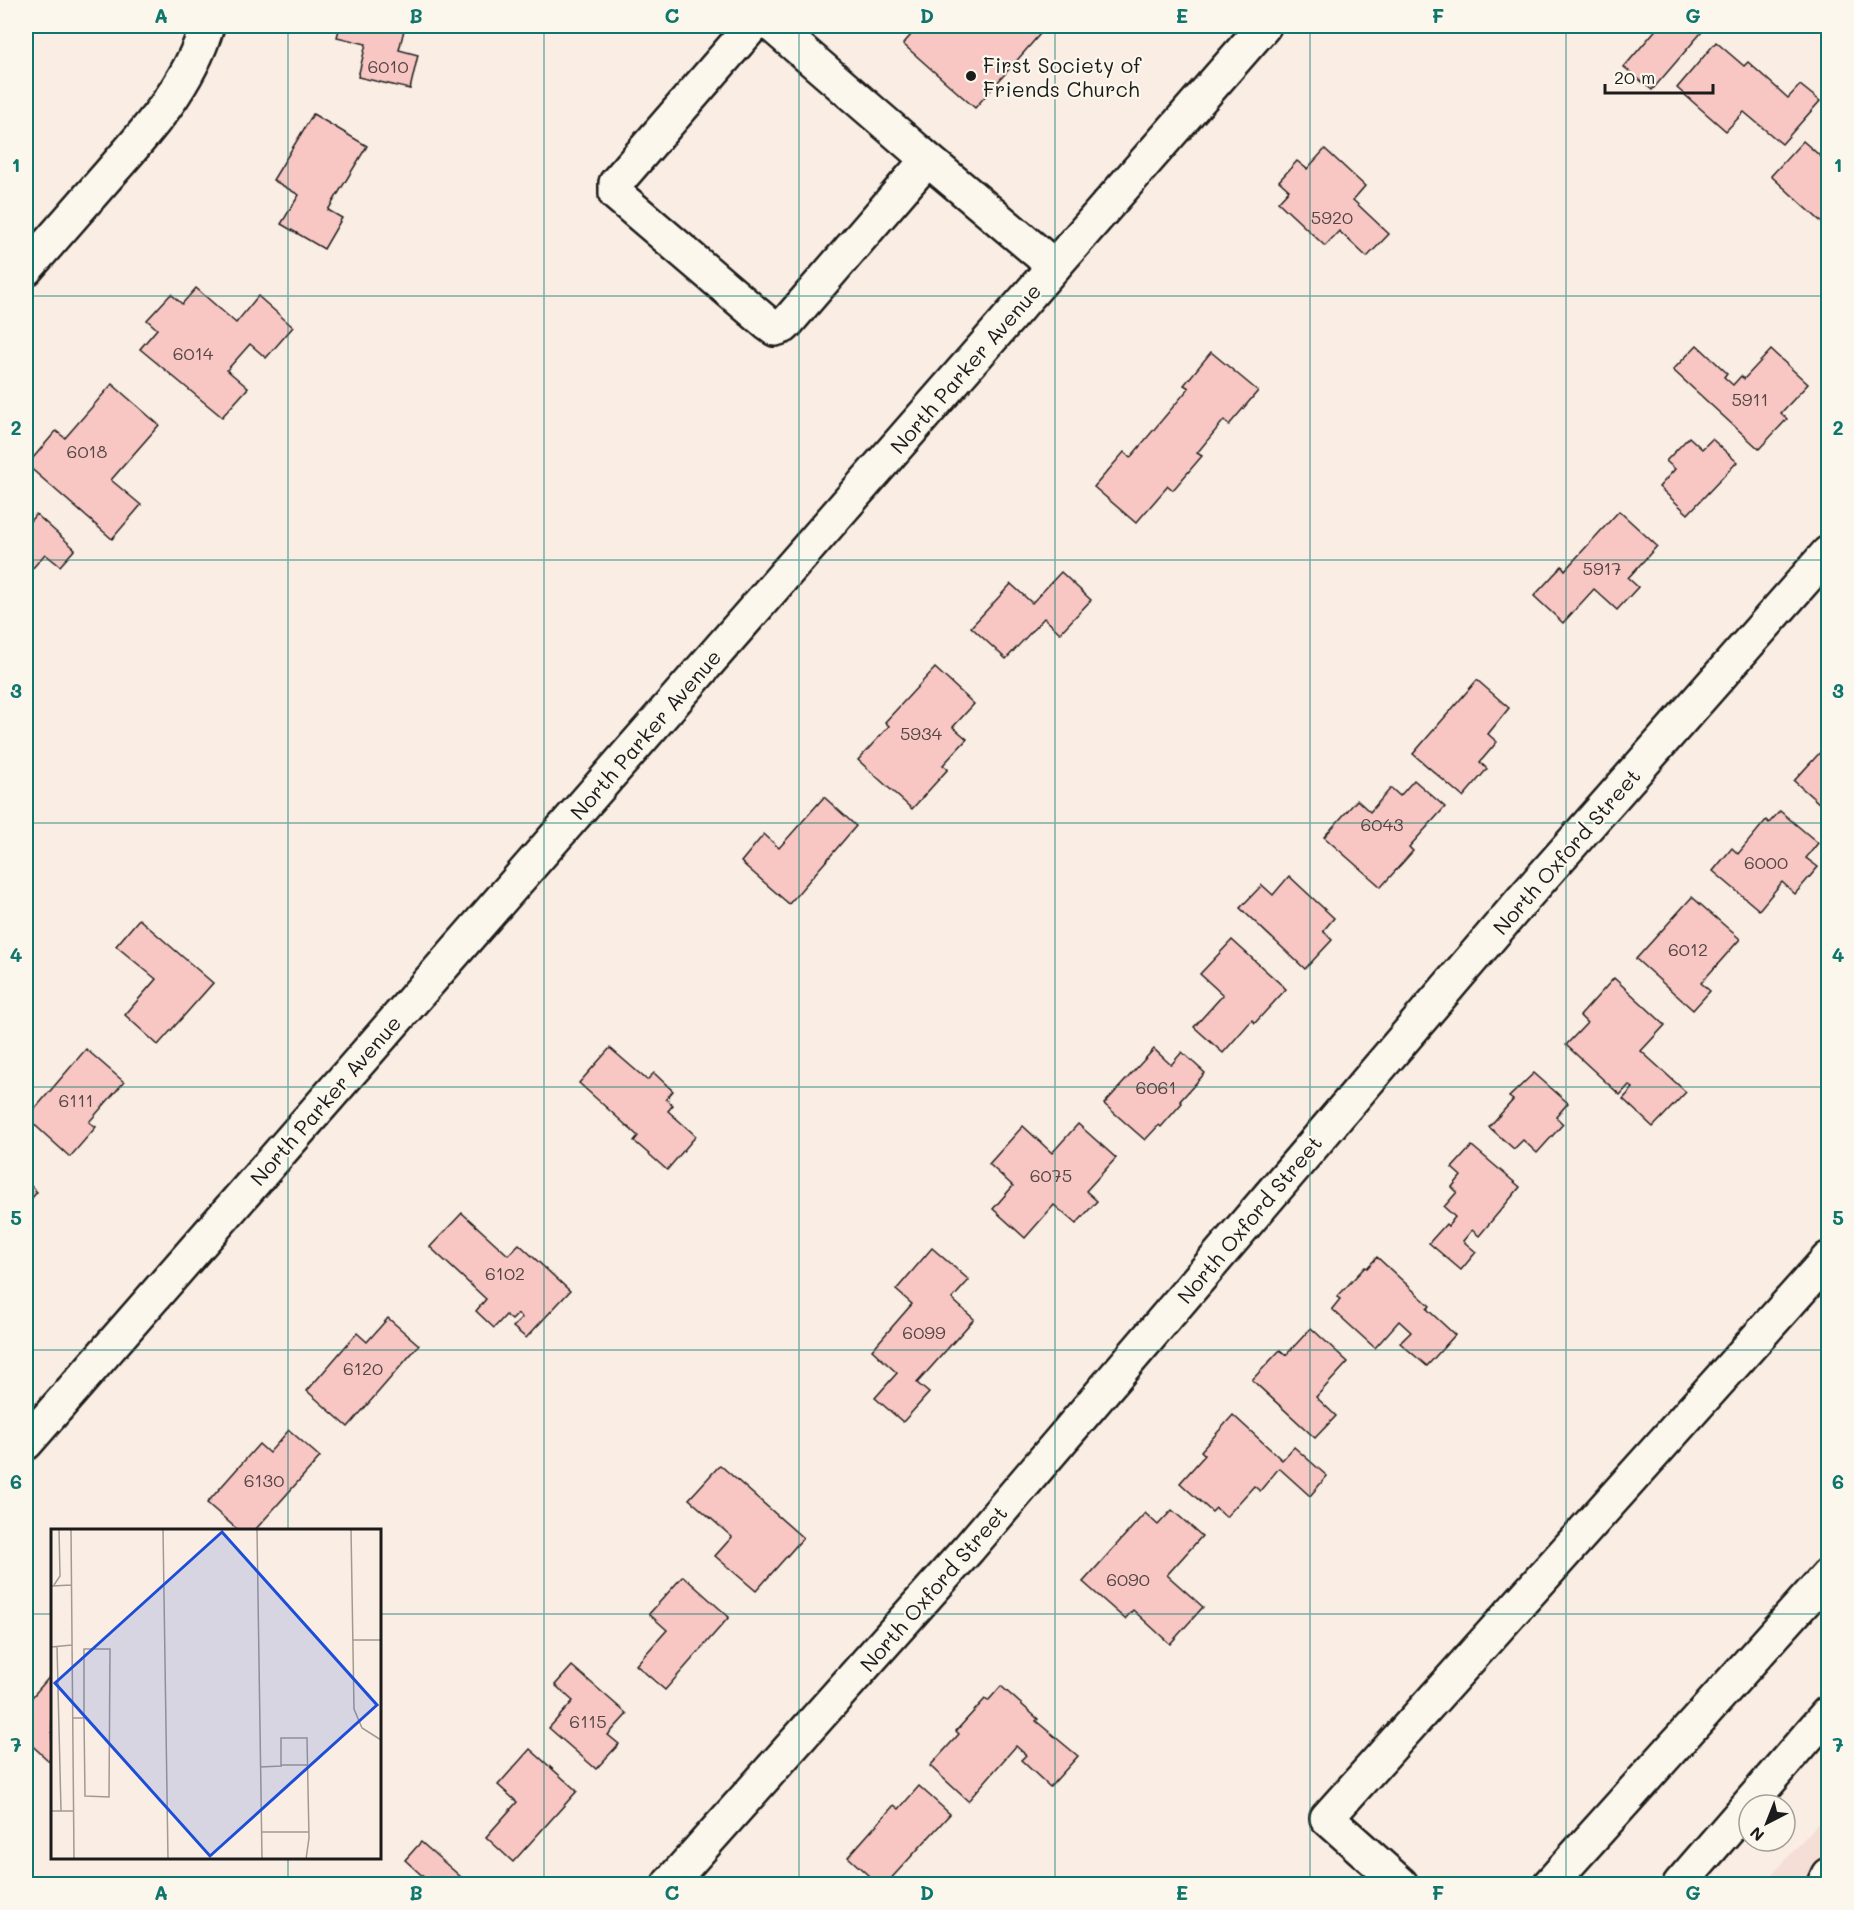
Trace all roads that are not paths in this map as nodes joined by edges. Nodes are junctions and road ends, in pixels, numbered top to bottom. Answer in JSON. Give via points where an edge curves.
{"nodes":[{"id":1,"x":207,"y":26,"type":"edge"},
{"id":2,"x":752,"y":26,"type":"edge"},
{"id":3,"x":773,"y":26,"type":"edge"},
{"id":4,"x":1264,"y":26,"type":"edge"},
{"id":5,"x":921,"y":154,"type":"junction"},
{"id":6,"x":1054,"y":266,"type":"junction"},
{"id":7,"x":26,"y":269,"type":"edge"},
{"id":8,"x":1828,"y":554,"type":"edge"},
{"id":9,"x":1828,"y":1259,"type":"edge"},
{"id":10,"x":26,"y":1443,"type":"edge"},
{"id":11,"x":1828,"y":1575,"type":"edge"},
{"id":12,"x":1828,"y":1713,"type":"edge"},
{"id":13,"x":1828,"y":1875,"type":"edge"},
{"id":14,"x":669,"y":1884,"type":"edge"},
{"id":15,"x":1401,"y":1884,"type":"edge"},
{"id":16,"x":1550,"y":1884,"type":"edge"},
{"id":17,"x":1680,"y":1884,"type":"edge"},
{"id":18,"x":1824,"y":1884,"type":"edge"}],
"edges":[{"from":1,"to":7,"type":"street","via":[[187,74],[165,109]]},
{"from":2,"to":5,"type":"street","via":[[615,188],[616,194],[768,324],[775,329],[784,326],[922,166]]},
{"from":3,"to":5,"type":"street"},
{"from":4,"to":6,"type":"street","name":"North Parker Avenue"},
{"from":5,"to":6,"type":"street"},
{"from":6,"to":10,"type":"street","name":"North Parker Avenue"},
{"from":8,"to":14,"type":"street","name":"North Oxford Street","via":[[1522,899],[969,1548]]},
{"from":9,"to":15,"type":"street","via":[[1327,1818]]},
{"from":11,"to":16,"type":"street"},
{"from":12,"to":17,"type":"street"},
{"from":13,"to":18,"type":"street"}]}
